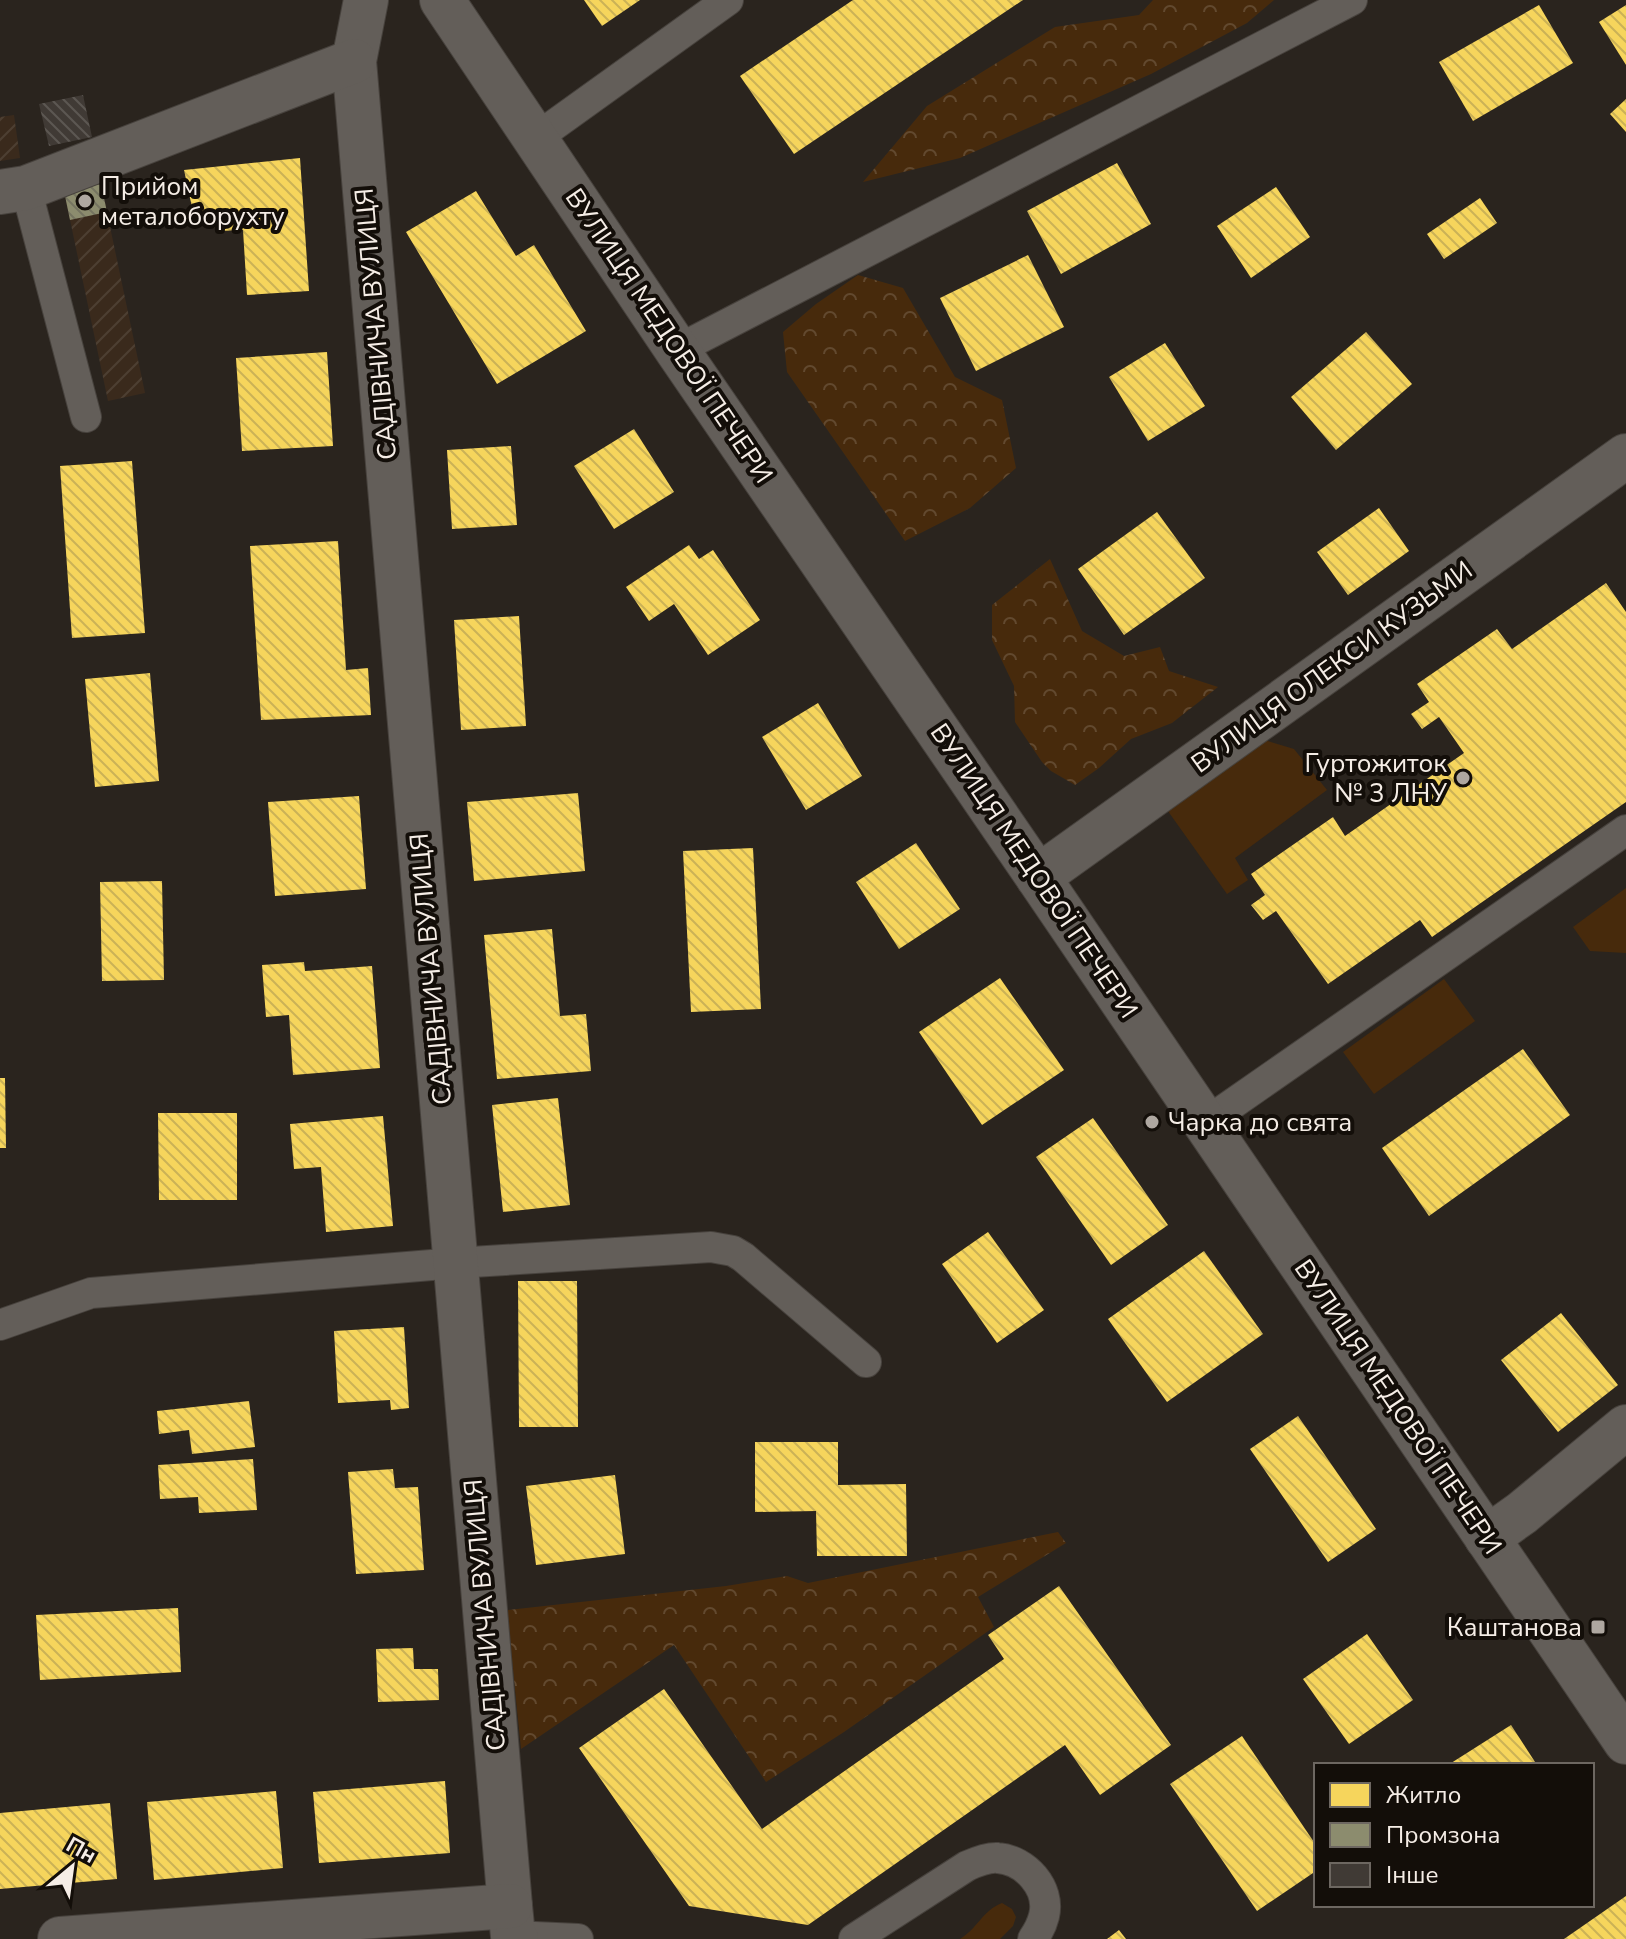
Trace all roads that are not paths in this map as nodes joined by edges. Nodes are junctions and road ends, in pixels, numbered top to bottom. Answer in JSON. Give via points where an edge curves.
{"nodes":[{"id":1,"x":366,"y":0,"type":"edge"},
{"id":2,"x":442,"y":0,"type":"edge"},
{"id":3,"x":728,"y":0,"type":"edge"},
{"id":4,"x":1352,"y":0,"type":"edge"},
{"id":5,"x":354,"y":61,"type":"junction"},
{"id":6,"x":536,"y":138,"type":"junction"},
{"id":7,"x":13,"y":190,"type":"edge"},
{"id":8,"x":677,"y":350,"type":"junction"},
{"id":9,"x":86,"y":417,"type":"dead end"},
{"id":10,"x":1626,"y":456,"type":"edge"},
{"id":11,"x":1626,"y":830,"type":"edge"},
{"id":12,"x":1038,"y":877,"type":"junction"},
{"id":13,"x":1205,"y":1123,"type":"junction"},
{"id":14,"x":456,"y":1263,"type":"junction"},
{"id":15,"x":0,"y":1325,"type":"edge"},
{"id":16,"x":866,"y":1362,"type":"dead end"},
{"id":17,"x":1626,"y":1427,"type":"edge"},
{"id":18,"x":1487,"y":1538,"type":"junction"},
{"id":19,"x":1626,"y":1742,"type":"edge"},
{"id":20,"x":513,"y":1927,"type":"edge"},
{"id":21,"x":60,"y":1939,"type":"edge"},
{"id":22,"x":578,"y":1939,"type":"edge"},
{"id":23,"x":854,"y":1939,"type":"edge"},
{"id":24,"x":1033,"y":1939,"type":"edge"}],
"edges":[{"from":1,"to":5,"type":"street","name":"САДІВНИЧА ВУЛИЦЯ"},
{"from":2,"to":6,"type":"street","name":"ВУЛИЦЯ МЕДОВОЇ ПЕЧЕРИ"},
{"from":3,"to":6,"type":"lane"},
{"from":4,"to":8,"type":"lane"},
{"from":5,"to":7,"type":"street"},
{"from":5,"to":14,"type":"street","name":"САДІВНИЧА ВУЛИЦЯ"},
{"from":6,"to":8,"type":"street","name":"ВУЛИЦЯ МЕДОВОЇ ПЕЧЕРИ"},
{"from":7,"to":9,"type":"lane"},
{"from":8,"to":12,"type":"street","name":"ВУЛИЦЯ МЕДОВОЇ ПЕЧЕРИ"},
{"from":10,"to":12,"type":"street","name":"ВУЛИЦЯ ОЛЕКСИ КУЗЬМИ"},
{"from":11,"to":13,"type":"lane"},
{"from":12,"to":13,"type":"street","name":"ВУЛИЦЯ МЕДОВОЇ ПЕЧЕРИ"},
{"from":13,"to":18,"type":"street","name":"ВУЛИЦЯ МЕДОВОЇ ПЕЧЕРИ"},
{"from":14,"to":15,"type":"lane","via":[[91,1293]]},
{"from":14,"to":16,"type":"lane","via":[[722,1248],[743,1257]]},
{"from":14,"to":20,"type":"street","name":"САДІВНИЧА ВУЛИЦЯ"},
{"from":17,"to":18,"type":"street"},
{"from":18,"to":19,"type":"street","name":"ВУЛИЦЯ МЕДОВОЇ ПЕЧЕРИ"},
{"from":20,"to":21,"type":"street"},
{"from":20,"to":22,"type":"lane"},
{"from":23,"to":24,"type":"lane","via":[[967,1866],[997,1857],[1015,1862],[1038,1882],[1045,1914]]}]}
